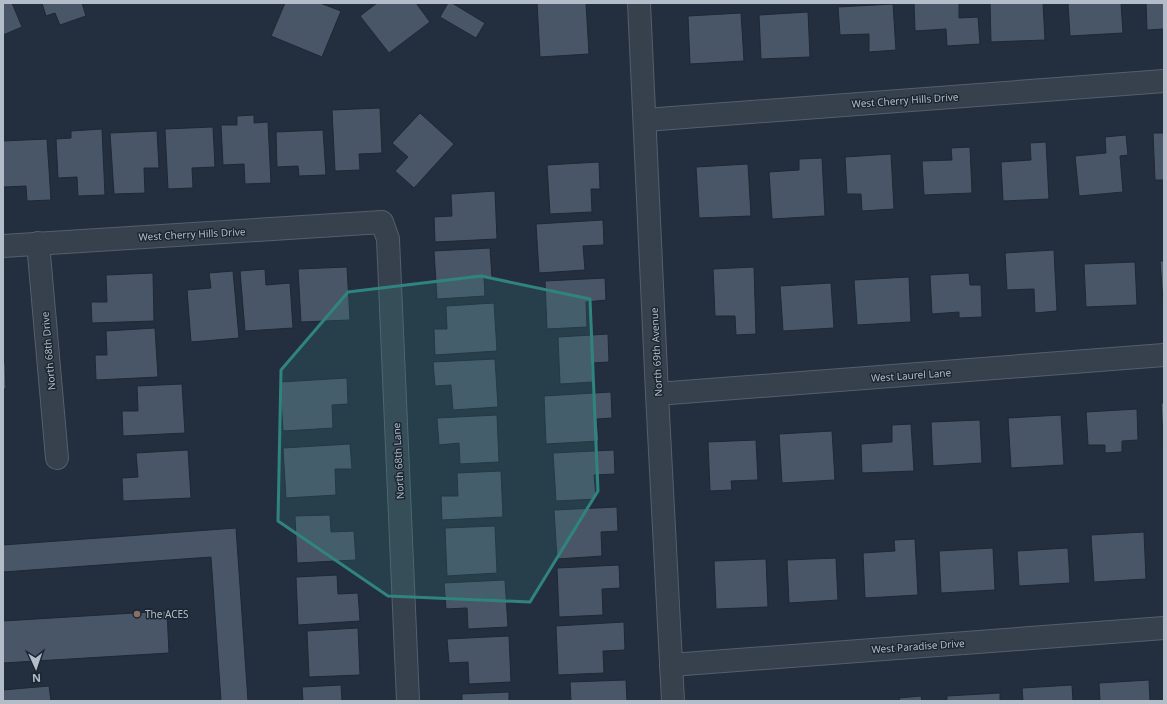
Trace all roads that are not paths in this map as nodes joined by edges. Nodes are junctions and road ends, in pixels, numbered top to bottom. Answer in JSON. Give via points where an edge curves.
{"nodes":[{"id":1,"x":639,"y":3,"type":"edge"},
{"id":2,"x":1164,"y":80,"type":"edge"},
{"id":3,"x":645,"y":120,"type":"junction"},
{"id":4,"x":382,"y":222,"type":"joint"},
{"id":5,"x":38,"y":243,"type":"junction"},
{"id":6,"x":3,"y":246,"type":"edge"},
{"id":7,"x":1164,"y":355,"type":"edge"},
{"id":8,"x":657,"y":394,"type":"junction"},
{"id":9,"x":57,"y":458,"type":"dead end"},
{"id":10,"x":1164,"y":628,"type":"edge"},
{"id":11,"x":671,"y":665,"type":"junction"},
{"id":12,"x":408,"y":701,"type":"edge"},
{"id":13,"x":673,"y":701,"type":"edge"}],
"edges":[{"from":1,"to":3,"type":"street","name":"North 69th Avenue"},
{"from":2,"to":3,"type":"street","name":"West Cherry Hills Drive"},
{"from":3,"to":8,"type":"street","name":"North 69th Avenue"},
{"from":4,"to":5,"type":"street","name":"West Cherry Hills Drive"},
{"from":4,"to":12,"type":"street","name":"North 68th Lane","via":[[388,239]]},
{"from":5,"to":6,"type":"street","name":"West Cherry Hills Drive"},
{"from":5,"to":9,"type":"street","name":"North 68th Drive"},
{"from":7,"to":8,"type":"street","name":"West Laurel Lane"},
{"from":8,"to":11,"type":"street","name":"North 69th Avenue"},
{"from":10,"to":11,"type":"street","name":"West Paradise Drive"},
{"from":11,"to":13,"type":"street","name":"North 69th Avenue"}]}
